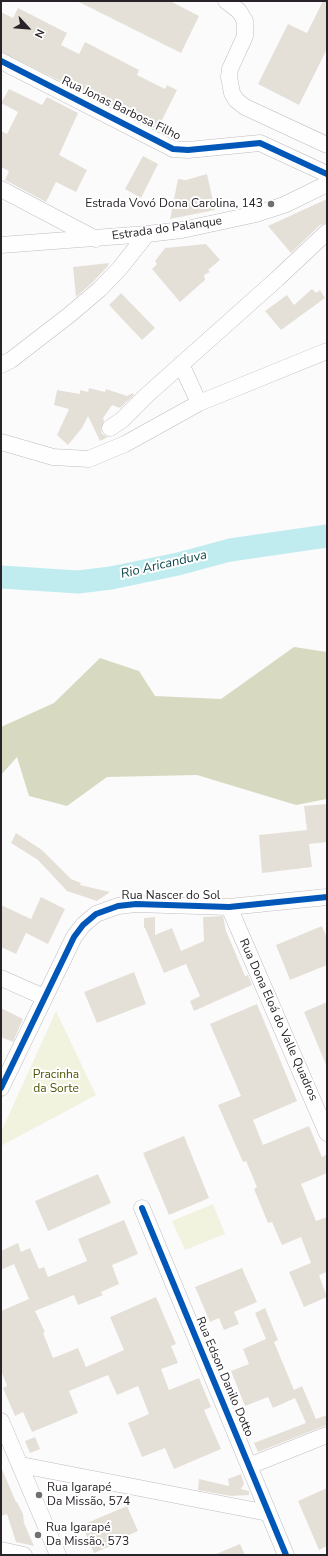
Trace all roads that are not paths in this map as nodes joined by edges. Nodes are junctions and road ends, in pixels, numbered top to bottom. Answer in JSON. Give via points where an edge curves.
{"nodes":[{"id":1,"x":226,"y":1,"type":"edge"},
{"id":2,"x":1,"y":61,"type":"edge"},
{"id":3,"x":327,"y":145,"type":"edge"},
{"id":4,"x":327,"y":174,"type":"edge"},
{"id":5,"x":327,"y":184,"type":"edge"},
{"id":6,"x":1,"y":189,"type":"edge"},
{"id":7,"x":327,"y":232,"type":"edge"},
{"id":8,"x":147,"y":234,"type":"junction"},
{"id":9,"x":96,"y":239,"type":"junction"},
{"id":10,"x":1,"y":245,"type":"edge"},
{"id":11,"x":327,"y":351,"type":"edge"},
{"id":12,"x":181,"y":364,"type":"junction"},
{"id":13,"x":1,"y":365,"type":"edge"},
{"id":14,"x":199,"y":403,"type":"junction"},
{"id":15,"x":110,"y":428,"type":"dead end"},
{"id":16,"x":1,"y":442,"type":"edge"},
{"id":17,"x":327,"y":897,"type":"edge"},
{"id":18,"x":229,"y":907,"type":"junction"},
{"id":19,"x":1,"y":978,"type":"edge"},
{"id":20,"x":44,"y":997,"type":"junction"},
{"id":21,"x":1,"y":1088,"type":"edge"},
{"id":22,"x":327,"y":1133,"type":"edge"},
{"id":23,"x":142,"y":1208,"type":"dead end"},
{"id":24,"x":1,"y":1420,"type":"edge"},
{"id":25,"x":327,"y":1435,"type":"edge"},
{"id":26,"x":20,"y":1465,"type":"junction"},
{"id":27,"x":249,"y":1466,"type":"junction"},
{"id":28,"x":268,"y":1513,"type":"junction"},
{"id":29,"x":1,"y":1550,"type":"edge"},
{"id":30,"x":24,"y":1555,"type":"edge"},
{"id":31,"x":58,"y":1555,"type":"edge"},
{"id":32,"x":286,"y":1555,"type":"edge"}],
"edges":[{"from":1,"to":3,"type":"street","via":[[239,11],[245,21],[245,36],[229,77],[236,100],[245,107]]},
{"from":2,"to":4,"type":"street","name":"Rua Jonas Barbosa Filho","via":[[174,149],[260,143]]},
{"from":5,"to":8,"type":"street","name":"Estrada do Palanque","via":[[284,205],[256,214],[182,230]]},
{"from":6,"to":9,"type":"street"},
{"from":7,"to":12,"type":"street"},
{"from":8,"to":9,"type":"street","name":"Estrada do Palanque"},
{"from":8,"to":13,"type":"street","via":[[100,289],[12,360]]},
{"from":9,"to":10,"type":"street","name":"Estrada do Palanque"},
{"from":11,"to":14,"type":"street"},
{"from":12,"to":14,"type":"street"},
{"from":12,"to":15,"type":"street","via":[[122,420]]},
{"from":14,"to":16,"type":"street","via":[[124,444],[89,459],[53,457]]},
{"from":17,"to":18,"type":"street","name":"Rua Nascer do Sol"},
{"from":18,"to":20,"type":"street","name":"Rua Nascer do Sol","via":[[136,904],[118,906],[96,914],[74,937]]},
{"from":18,"to":22,"type":"street","name":"Rua Dona Eloá do Valle Quadros"},
{"from":19,"to":20,"type":"street"},
{"from":20,"to":21,"type":"street","name":"Rua Nascer do Sol"},
{"from":23,"to":27,"type":"street","name":"Rua Edson Danilo Dotto"},
{"from":24,"to":26,"type":"street"},
{"from":25,"to":27,"type":"street"},
{"from":26,"to":28,"type":"street"},
{"from":26,"to":31,"type":"street"},
{"from":27,"to":28,"type":"street","name":"Rua Edson Danilo Dotto"},
{"from":28,"to":32,"type":"street","name":"Rua Edson Danilo Dotto"},
{"from":29,"to":30,"type":"street"}]}
